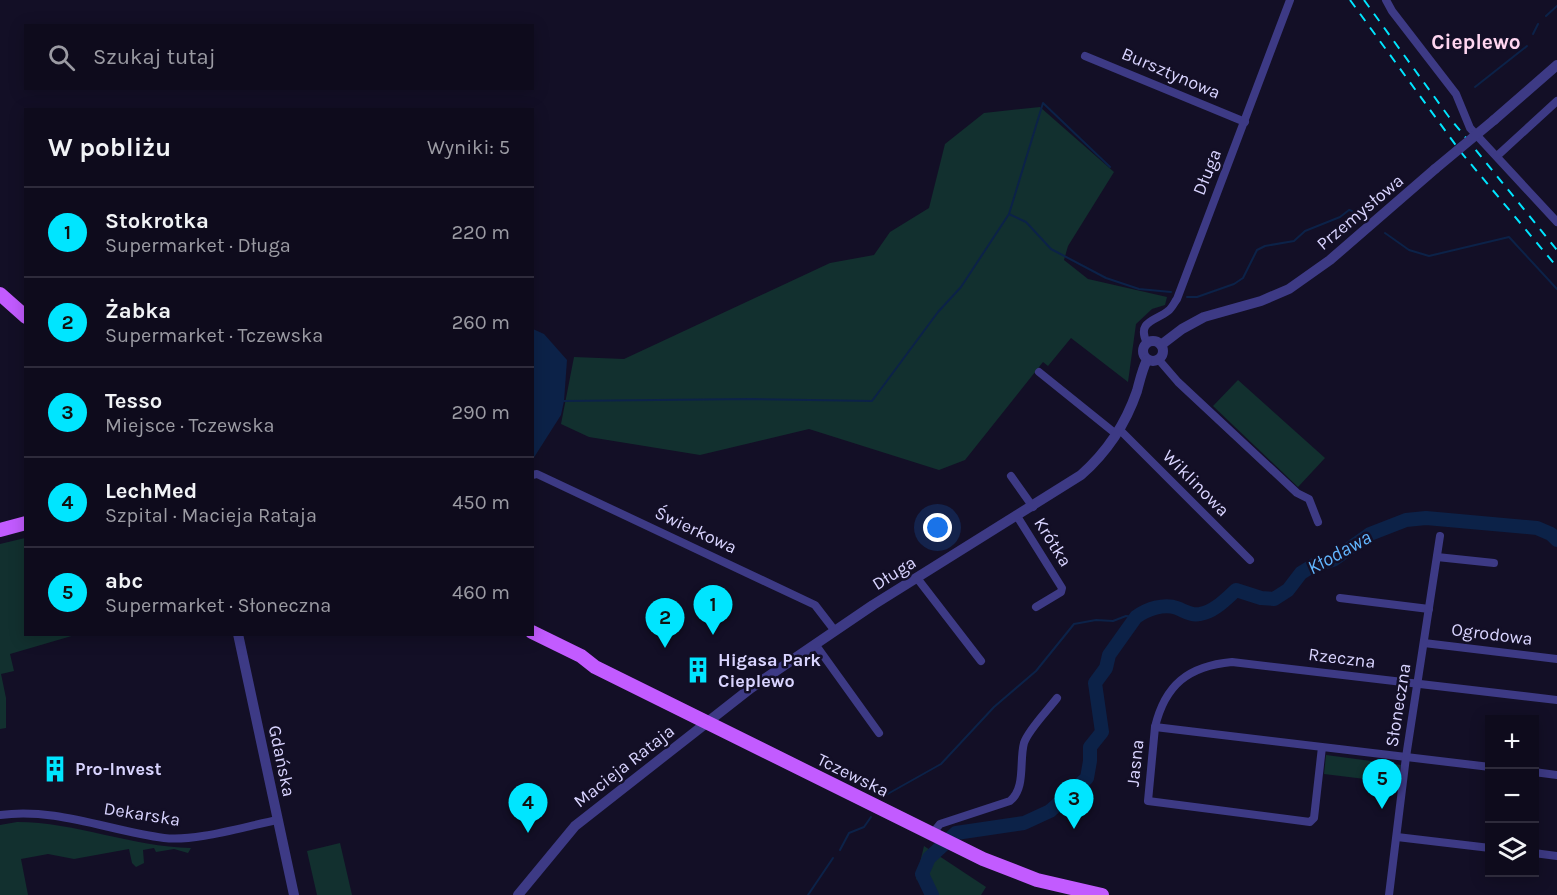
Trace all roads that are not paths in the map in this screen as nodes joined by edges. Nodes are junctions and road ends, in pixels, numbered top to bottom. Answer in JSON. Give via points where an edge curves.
{"nodes":[{"id":1,"x":1290,"y":0,"type":"edge"},
{"id":2,"x":1386,"y":0,"type":"edge"},
{"id":3,"x":1085,"y":56,"type":"dead end"},
{"id":4,"x":1557,"y":65,"type":"edge"},
{"id":5,"x":1557,"y":100,"type":"edge"},
{"id":6,"x":1245,"y":122,"type":"junction"},
{"id":7,"x":1497,"y":156,"type":"junction"},
{"id":8,"x":1557,"y":222,"type":"edge"},
{"id":9,"x":0,"y":294,"type":"edge"},
{"id":10,"x":24,"y":315,"type":"edge"},
{"id":11,"x":1146,"y":344,"type":"junction"},
{"id":12,"x":1161,"y":345,"type":"junction"},
{"id":13,"x":1147,"y":360,"type":"junction"},
{"id":14,"x":1159,"y":360,"type":"junction"},
{"id":15,"x":1039,"y":372,"type":"dead end"},
{"id":16,"x":1117,"y":432,"type":"junction"},
{"id":17,"x":534,"y":475,"type":"edge"},
{"id":18,"x":1011,"y":476,"type":"dead end"},
{"id":19,"x":1033,"y":507,"type":"junction"},
{"id":20,"x":1017,"y":516,"type":"junction"},
{"id":21,"x":1318,"y":522,"type":"dead end"},
{"id":22,"x":24,"y":524,"type":"edge"},
{"id":23,"x":0,"y":530,"type":"edge"},
{"id":24,"x":1440,"y":536,"type":"dead end"},
{"id":25,"x":1437,"y":557,"type":"junction"},
{"id":26,"x":1250,"y":560,"type":"dead end"},
{"id":27,"x":1494,"y":563,"type":"dead end"},
{"id":28,"x":917,"y":578,"type":"junction"},
{"id":29,"x":1340,"y":598,"type":"dead end"},
{"id":30,"x":1036,"y":607,"type":"dead end"},
{"id":31,"x":1429,"y":609,"type":"junction"},
{"id":32,"x":835,"y":631,"type":"junction"},
{"id":33,"x":534,"y":633,"type":"edge"},
{"id":34,"x":238,"y":636,"type":"edge"},
{"id":35,"x":525,"y":636,"type":"edge"},
{"id":36,"x":1424,"y":643,"type":"junction"},
{"id":37,"x":815,"y":645,"type":"junction"},
{"id":38,"x":1557,"y":659,"type":"edge"},
{"id":39,"x":981,"y":661,"type":"dead end"},
{"id":40,"x":595,"y":667,"type":"junction"},
{"id":41,"x":1418,"y":683,"type":"junction"},
{"id":42,"x":1058,"y":698,"type":"dead end"},
{"id":43,"x":1557,"y":700,"type":"edge"},
{"id":44,"x":707,"y":722,"type":"junction"},
{"id":45,"x":1155,"y":727,"type":"junction"},
{"id":46,"x":879,"y":733,"type":"dead end"},
{"id":47,"x":1322,"y":747,"type":"junction"},
{"id":48,"x":1406,"y":757,"type":"junction"},
{"id":49,"x":1485,"y":766,"type":"edge"},
{"id":50,"x":1539,"y":773,"type":"edge"},
{"id":51,"x":1557,"y":775,"type":"edge"},
{"id":52,"x":0,"y":815,"type":"edge"},
{"id":53,"x":278,"y":820,"type":"junction"},
{"id":54,"x":935,"y":836,"type":"junction"},
{"id":55,"x":1397,"y":837,"type":"junction"},
{"id":56,"x":1485,"y":847,"type":"edge"},
{"id":57,"x":1539,"y":854,"type":"edge"},
{"id":58,"x":1557,"y":856,"type":"edge"},
{"id":59,"x":1083,"y":893,"type":"edge"},
{"id":60,"x":294,"y":895,"type":"edge"},
{"id":61,"x":518,"y":895,"type":"edge"},
{"id":62,"x":1102,"y":895,"type":"edge"},
{"id":63,"x":1389,"y":895,"type":"edge"}],
"edges":[{"from":1,"to":6,"type":"street","name":"Długa"},
{"from":2,"to":7,"type":"street","via":[[1456,94],[1470,128]]},
{"from":3,"to":6,"type":"street","name":"Bursztynowa"},
{"from":4,"to":12,"type":"street","name":"Przemysłowa","bridge":true,"via":[[1330,260],[1289,289],[1204,317]]},
{"from":5,"to":7,"type":"street"},
{"from":6,"to":11,"type":"street","name":"Długa","via":[[1177,299],[1168,311],[1145,326]]},
{"from":7,"to":8,"type":"street"},
{"from":9,"to":10,"type":"main road"},
{"from":11,"to":12,"type":"street","via":[[1154,341]]},
{"from":11,"to":13,"type":"street","name":"Długa","via":[[1143,354]]},
{"from":12,"to":14,"type":"street","via":[[1164,353]]},
{"from":13,"to":14,"type":"street"},
{"from":13,"to":16,"type":"street","name":"Długa"},
{"from":14,"to":21,"type":"street","via":[[1297,493],[1310,499]]},
{"from":15,"to":16,"type":"street","name":"Wiklinowa"},
{"from":16,"to":19,"type":"street","name":"Długa","via":[[1081,475]]},
{"from":16,"to":26,"type":"street","name":"Wiklinowa","via":[[1122,432]]},
{"from":17,"to":32,"type":"street","name":"Świerkowa","via":[[815,605]]},
{"from":18,"to":19,"type":"street"},
{"from":19,"to":20,"type":"street","name":"Długa"},
{"from":20,"to":28,"type":"street","name":"Długa"},
{"from":20,"to":30,"type":"street","name":"Krótka","via":[[1062,588]]},
{"from":22,"to":23,"type":"main road"},
{"from":24,"to":25,"type":"street","name":"Słoneczna"},
{"from":25,"to":27,"type":"street"},
{"from":25,"to":31,"type":"street","name":"Słoneczna"},
{"from":28,"to":32,"type":"street","name":"Długa"},
{"from":28,"to":39,"type":"street"},
{"from":29,"to":31,"type":"street"},
{"from":31,"to":36,"type":"street","name":"Słoneczna"},
{"from":32,"to":37,"type":"street","name":"Długa"},
{"from":33,"to":40,"type":"main road","name":"Tczewska"},
{"from":34,"to":53,"type":"street","name":"Gdańska"},
{"from":35,"to":40,"type":"main road","name":"Tczewska"},
{"from":36,"to":38,"type":"street","name":"Ogrodowa"},
{"from":36,"to":41,"type":"street","name":"Słoneczna"},
{"from":37,"to":44,"type":"street","name":"Długa"},
{"from":37,"to":46,"type":"street"},
{"from":40,"to":44,"type":"main road","name":"Tczewska"},
{"from":41,"to":43,"type":"street","name":"Rzeczna"},
{"from":41,"to":45,"type":"street","name":"Rzeczna","via":[[1240,662],[1219,663],[1201,668],[1172,687]]},
{"from":41,"to":48,"type":"street","name":"Słoneczna"},
{"from":42,"to":54,"type":"street","via":[[1026,739],[1014,798],[940,824]]},
{"from":44,"to":54,"type":"main road","name":"Tczewska"},
{"from":44,"to":61,"type":"street","name":"Macieja Rataja","via":[[575,826]]},
{"from":45,"to":47,"type":"street","name":"Jasna"},
{"from":45,"to":47,"type":"street","name":"Jasna","via":[[1148,801],[1310,822],[1314,818]]},
{"from":47,"to":48,"type":"street","name":"Jasna"},
{"from":48,"to":49,"type":"street","name":"Jasna"},
{"from":48,"to":55,"type":"street","name":"Słoneczna"},
{"from":50,"to":51,"type":"street"},
{"from":52,"to":53,"type":"street","name":"Dekarska","via":[[46,815],[165,838],[190,838]]},
{"from":53,"to":60,"type":"street","name":"Gdańska"},
{"from":54,"to":59,"type":"main road","name":"Tczewska","via":[[1028,877]]},
{"from":55,"to":56,"type":"street"},
{"from":55,"to":63,"type":"street","name":"Słoneczna"},
{"from":57,"to":58,"type":"street"},
{"from":59,"to":62,"type":"main road","name":"Tczewska"}]}
